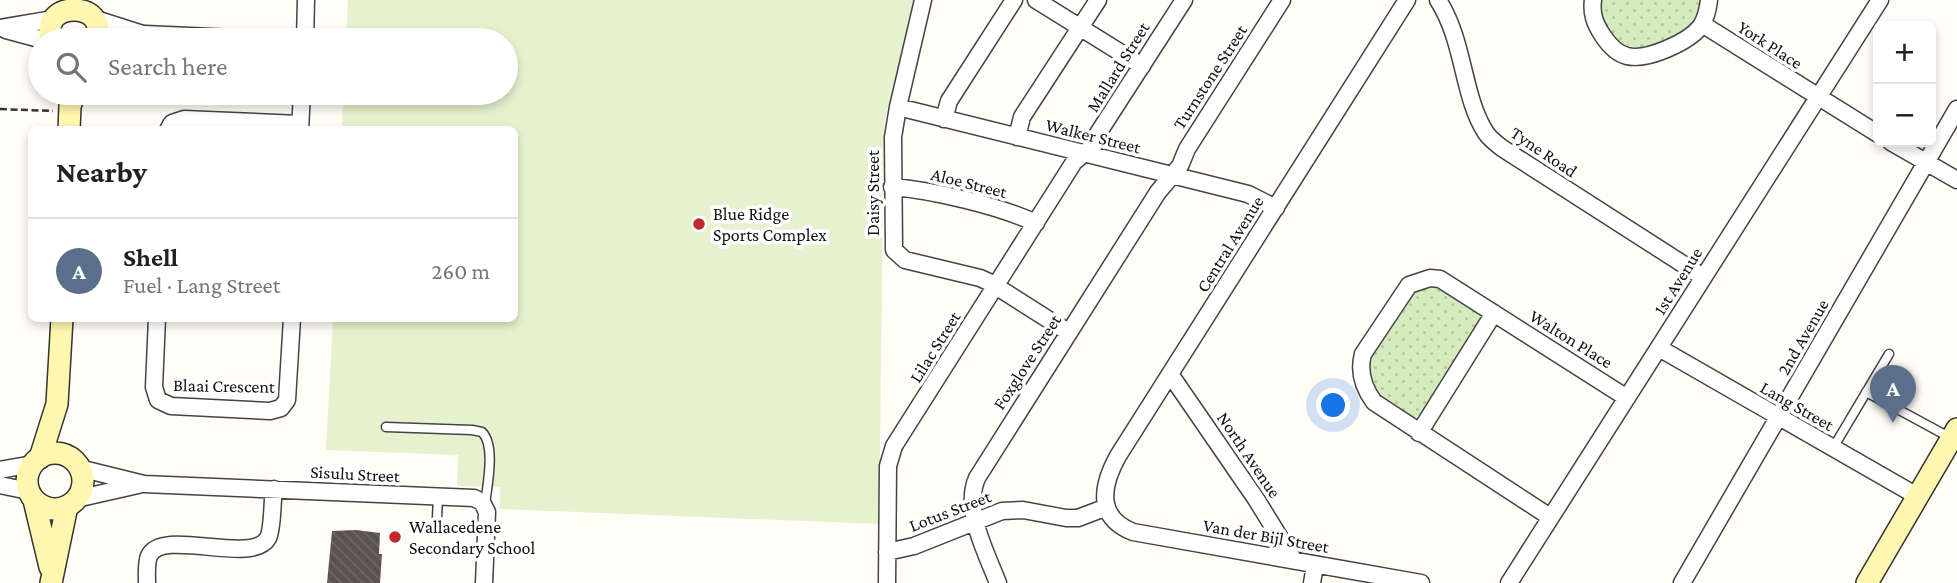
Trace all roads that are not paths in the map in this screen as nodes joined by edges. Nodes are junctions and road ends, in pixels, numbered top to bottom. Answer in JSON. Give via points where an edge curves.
{"nodes":[{"id":1,"x":306,"y":0,"type":"edge"},
{"id":2,"x":923,"y":0,"type":"edge"},
{"id":3,"x":1014,"y":0,"type":"edge"},
{"id":4,"x":1036,"y":0,"type":"edge"},
{"id":5,"x":1098,"y":0,"type":"edge"},
{"id":6,"x":1184,"y":0,"type":"edge"},
{"id":7,"x":1282,"y":0,"type":"edge"},
{"id":8,"x":1407,"y":0,"type":"edge"},
{"id":9,"x":1438,"y":0,"type":"edge"},
{"id":10,"x":1593,"y":0,"type":"edge"},
{"id":11,"x":1709,"y":0,"type":"edge"},
{"id":12,"x":1880,"y":0,"type":"edge"},
{"id":13,"x":59,"y":10,"type":"edge"},
{"id":14,"x":91,"y":10,"type":"edge"},
{"id":15,"x":1702,"y":24,"type":"junction"},
{"id":16,"x":50,"y":28,"type":"edge"},
{"id":17,"x":99,"y":28,"type":"edge"},
{"id":18,"x":132,"y":28,"type":"edge"},
{"id":19,"x":305,"y":28,"type":"edge"},
{"id":20,"x":1080,"y":28,"type":"junction"},
{"id":21,"x":28,"y":36,"type":"edge"},
{"id":22,"x":1142,"y":66,"type":"junction"},
{"id":23,"x":1818,"y":98,"type":"junction"},
{"id":24,"x":301,"y":105,"type":"edge"},
{"id":25,"x":898,"y":107,"type":"junction"},
{"id":26,"x":1957,"y":109,"type":"edge"},
{"id":27,"x":944,"y":119,"type":"junction"},
{"id":28,"x":170,"y":126,"type":"edge"},
{"id":29,"x":286,"y":126,"type":"edge"},
{"id":30,"x":300,"y":126,"type":"edge"},
{"id":31,"x":1873,"y":131,"type":"edge"},
{"id":32,"x":1017,"y":137,"type":"junction"},
{"id":33,"x":1899,"y":147,"type":"edge"},
{"id":34,"x":1084,"y":153,"type":"junction"},
{"id":35,"x":1926,"y":163,"type":"junction"},
{"id":36,"x":1170,"y":175,"type":"junction"},
{"id":37,"x":1957,"y":180,"type":"edge"},
{"id":38,"x":892,"y":187,"type":"junction"},
{"id":39,"x":1276,"y":208,"type":"junction"},
{"id":40,"x":1036,"y":223,"type":"junction"},
{"id":41,"x":1703,"y":277,"type":"junction"},
{"id":42,"x":996,"y":286,"type":"junction"},
{"id":43,"x":1494,"y":313,"type":"junction"},
{"id":44,"x":62,"y":322,"type":"edge"},
{"id":45,"x":157,"y":322,"type":"edge"},
{"id":46,"x":292,"y":322,"type":"edge"},
{"id":47,"x":1069,"y":332,"type":"junction"},
{"id":48,"x":1659,"y":348,"type":"junction"},
{"id":49,"x":1889,"y":355,"type":"dead end"},
{"id":50,"x":1170,"y":374,"type":"junction"},
{"id":51,"x":1866,"y":392,"type":"junction"},
{"id":52,"x":1627,"y":398,"type":"junction"},
{"id":53,"x":57,"y":404,"type":"junction"},
{"id":54,"x":1779,"y":418,"type":"junction"},
{"id":55,"x":386,"y":427,"type":"dead end"},
{"id":56,"x":1419,"y":433,"type":"junction"},
{"id":57,"x":1954,"y":433,"type":"edge"},
{"id":58,"x":1833,"y":448,"type":"junction"},
{"id":59,"x":37,"y":461,"type":"junction"},
{"id":60,"x":74,"y":463,"type":"junction"},
{"id":61,"x":0,"y":470,"type":"edge"},
{"id":62,"x":144,"y":484,"type":"junction"},
{"id":63,"x":0,"y":485,"type":"edge"},
{"id":64,"x":274,"y":489,"type":"junction"},
{"id":65,"x":31,"y":496,"type":"junction"},
{"id":66,"x":1917,"y":496,"type":"junction"},
{"id":67,"x":438,"y":497,"type":"junction"},
{"id":68,"x":72,"y":503,"type":"junction"},
{"id":69,"x":485,"y":506,"type":"junction"},
{"id":70,"x":1109,"y":510,"type":"junction"},
{"id":71,"x":1550,"y":517,"type":"junction"},
{"id":72,"x":437,"y":518,"type":"dead end"},
{"id":73,"x":976,"y":521,"type":"junction"},
{"id":74,"x":887,"y":552,"type":"junction"},
{"id":75,"x":1293,"y":559,"type":"junction"},
{"id":76,"x":1315,"y":565,"type":"junction"},
{"id":77,"x":51,"y":578,"type":"edge"},
{"id":78,"x":147,"y":583,"type":"edge"},
{"id":79,"x":484,"y":583,"type":"edge"},
{"id":80,"x":887,"y":583,"type":"edge"},
{"id":81,"x":998,"y":583,"type":"edge"},
{"id":82,"x":1312,"y":583,"type":"edge"},
{"id":83,"x":1421,"y":583,"type":"edge"},
{"id":84,"x":1509,"y":583,"type":"edge"},
{"id":85,"x":1682,"y":583,"type":"edge"},
{"id":86,"x":1867,"y":583,"type":"edge"}],
"edges":[{"from":1,"to":19,"type":"street"},
{"from":2,"to":25,"type":"street","name":"Daisy Street"},
{"from":3,"to":27,"type":"street","via":[[949,101]]},
{"from":4,"to":20,"type":"street"},
{"from":5,"to":20,"type":"street"},
{"from":6,"to":22,"type":"street","name":"Mallard Street"},
{"from":7,"to":36,"type":"street","name":"Turnstone Street","via":[[1180,166]]},
{"from":8,"to":39,"type":"street","name":"Central Avenue"},
{"from":9,"to":41,"type":"street","name":"Tyne Road","via":[[1448,15],[1488,135]]},
{"from":10,"to":15,"type":"street","via":[[1593,16],[1609,46],[1629,56],[1660,51]]},
{"from":11,"to":15,"type":"street"},
{"from":12,"to":23,"type":"street","name":"1st Avenue"},
{"from":13,"to":14,"type":"street","via":[[76,6]]},
{"from":13,"to":16,"type":"street"},
{"from":13,"to":21,"type":"street","via":[[0,28]]},
{"from":14,"to":17,"type":"street"},
{"from":14,"to":18,"type":"street"},
{"from":15,"to":23,"type":"street","name":"York Place"},
{"from":20,"to":22,"type":"street"},
{"from":20,"to":32,"type":"street","via":[[1022,117]]},
{"from":22,"to":34,"type":"street","name":"Mallard Street","via":[[1094,145]]},
{"from":23,"to":31,"type":"street","name":"York Place"},
{"from":23,"to":41,"type":"street","name":"1st Avenue"},
{"from":24,"to":30,"type":"street"},
{"from":25,"to":27,"type":"street","name":"Walker Street"},
{"from":25,"to":38,"type":"street","name":"Daisy Street"},
{"from":26,"to":35,"type":"street","name":"2nd Avenue"},
{"from":27,"to":32,"type":"street","name":"Walker Street"},
{"from":28,"to":29,"type":"street","via":[[184,119]]},
{"from":32,"to":34,"type":"street","name":"Walker Street"},
{"from":33,"to":35,"type":"street"},
{"from":34,"to":36,"type":"street","name":"Walker Street"},
{"from":34,"to":40,"type":"street","name":"Lilac Street"},
{"from":35,"to":37,"type":"street"},
{"from":35,"to":54,"type":"street","name":"2nd Avenue"},
{"from":36,"to":39,"type":"street","name":"Walker Street","via":[[1248,194]]},
{"from":36,"to":47,"type":"street","name":"Foxglove Street"},
{"from":38,"to":40,"type":"street","name":"Aloe Street","via":[[1015,214]]},
{"from":38,"to":42,"type":"street","name":"Daisy Street","via":[[892,242],[900,257]]},
{"from":39,"to":50,"type":"street","name":"Central Avenue"},
{"from":40,"to":42,"type":"street","name":"Lilac Street"},
{"from":41,"to":48,"type":"street","name":"1st Avenue"},
{"from":42,"to":47,"type":"street","name":"Daisy Street"},
{"from":42,"to":74,"type":"street","name":"Lilac Street","via":[[891,453]]},
{"from":43,"to":52,"type":"street","name":"Walton Place"},
{"from":43,"to":56,"type":"street"},
{"from":43,"to":56,"type":"street","name":"Walton Place","via":[[1440,279],[1418,280],[1409,285],[1363,354],[1360,365],[1366,391],[1374,402]]},
{"from":44,"to":53,"type":"street"},
{"from":45,"to":46,"type":"street","name":"Blaai Crescent","via":[[154,387],[158,400],[171,406],[270,411],[287,400]]},
{"from":47,"to":73,"type":"street","name":"Foxglove Street","via":[[977,478],[971,500]]},
{"from":48,"to":52,"type":"street","name":"1st Avenue"},
{"from":48,"to":54,"type":"street","name":"Lang Street"},
{"from":49,"to":51,"type":"lane"},
{"from":50,"to":70,"type":"street","name":"Central Avenue","via":[[1110,469],[1104,487]]},
{"from":50,"to":75,"type":"street","name":"North Avenue"},
{"from":51,"to":57,"type":"lane"},
{"from":51,"to":58,"type":"lane"},
{"from":52,"to":71,"type":"street","name":"1st Avenue"},
{"from":53,"to":59,"type":"street"},
{"from":53,"to":60,"type":"street"},
{"from":54,"to":58,"type":"street","name":"Lang Street"},
{"from":54,"to":85,"type":"street","name":"2nd Avenue"},
{"from":55,"to":69,"type":"lane","via":[[482,432],[490,451]]},
{"from":56,"to":71,"type":"street","name":"Walton Place"},
{"from":57,"to":66,"type":"street"},
{"from":58,"to":66,"type":"street","name":"Lang Street"},
{"from":59,"to":60,"type":"street","via":[[54,454]]},
{"from":59,"to":61,"type":"street"},
{"from":59,"to":65,"type":"street","via":[[27,477]]},
{"from":60,"to":62,"type":"street","name":"Sisulu Street"},
{"from":60,"to":68,"type":"street","via":[[83,484]]},
{"from":62,"to":64,"type":"street","name":"Sisulu Street"},
{"from":62,"to":68,"type":"street","name":"Sisulu Street"},
{"from":63,"to":65,"type":"street"},
{"from":64,"to":67,"type":"street","name":"Sisulu Street"},
{"from":64,"to":78,"type":"street","via":[[269,535],[262,544],[245,548],[163,546],[148,558]]},
{"from":65,"to":68,"type":"street","via":[[52,509]]},
{"from":65,"to":77,"type":"street"},
{"from":66,"to":86,"type":"street"},
{"from":67,"to":69,"type":"street","name":"Sisulu Street","via":[[474,498]]},
{"from":67,"to":72,"type":"lane"},
{"from":68,"to":77,"type":"street"},
{"from":69,"to":79,"type":"street"},
{"from":70,"to":73,"type":"street","name":"Lotus Street","via":[[1077,518],[1012,510]]},
{"from":70,"to":75,"type":"street","name":"Van der Bijl Street","via":[[1133,532]]},
{"from":71,"to":84,"type":"street","name":"1st Avenue"},
{"from":73,"to":74,"type":"street","name":"Lotus Street","via":[[915,546]]},
{"from":73,"to":81,"type":"street","name":"Foxglove Street"},
{"from":74,"to":80,"type":"street","name":"Lilac Street"},
{"from":75,"to":76,"type":"street","name":"Van der Bijl Street"},
{"from":76,"to":82,"type":"street"},
{"from":76,"to":83,"type":"street","name":"Van der Bijl Street"}]}
